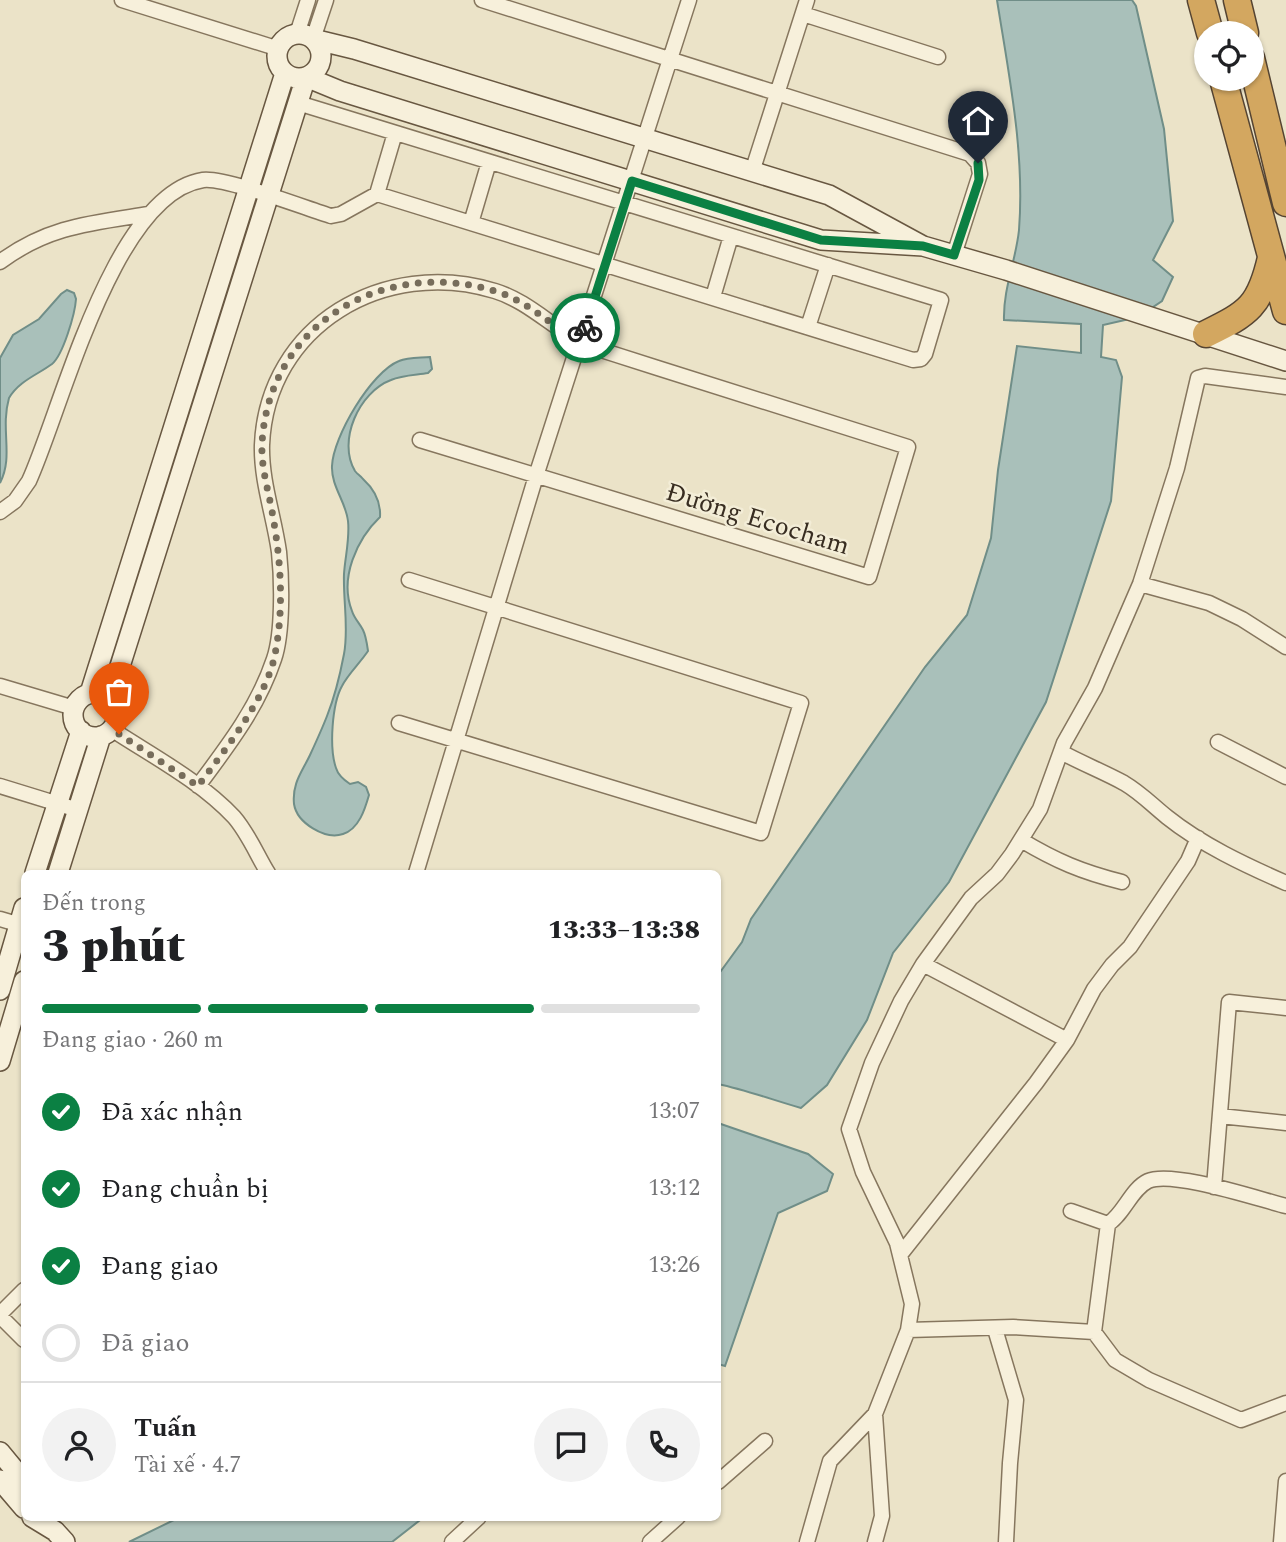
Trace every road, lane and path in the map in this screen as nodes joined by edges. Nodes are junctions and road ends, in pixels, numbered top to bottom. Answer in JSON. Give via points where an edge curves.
{"nodes":[{"id":1,"x":122,"y":0,"type":"edge"},
{"id":2,"x":308,"y":0,"type":"edge"},
{"id":3,"x":326,"y":0,"type":"edge"},
{"id":4,"x":482,"y":0,"type":"edge"},
{"id":5,"x":689,"y":0,"type":"edge"},
{"id":6,"x":1201,"y":0,"type":"edge"},
{"id":7,"x":1237,"y":0,"type":"edge"},
{"id":8,"x":805,"y":7,"type":"edge"},
{"id":9,"x":1207,"y":21,"type":"edge"},
{"id":10,"x":1242,"y":21,"type":"edge"},
{"id":11,"x":305,"y":37,"type":"junction"},
{"id":12,"x":279,"y":49,"type":"junction"},
{"id":13,"x":938,"y":57,"type":"dead end"},
{"id":14,"x":670,"y":59,"type":"junction"},
{"id":15,"x":285,"y":73,"type":"junction"},
{"id":16,"x":306,"y":77,"type":"junction"},
{"id":17,"x":1226,"y":91,"type":"edge"},
{"id":18,"x":1259,"y":91,"type":"edge"},
{"id":19,"x":777,"y":93,"type":"junction"},
{"id":20,"x":298,"y":103,"type":"junction"},
{"id":21,"x":395,"y":133,"type":"junction"},
{"id":22,"x":645,"y":139,"type":"junction"},
{"id":23,"x":489,"y":162,"type":"junction"},
{"id":24,"x":752,"y":172,"type":"junction"},
{"id":25,"x":632,"y":181,"type":"junction"},
{"id":26,"x":248,"y":190,"type":"junction"},
{"id":27,"x":377,"y":194,"type":"junction"},
{"id":28,"x":268,"y":196,"type":"junction"},
{"id":29,"x":1286,"y":203,"type":"edge"},
{"id":30,"x":624,"y":204,"type":"junction"},
{"id":31,"x":149,"y":214,"type":"junction"},
{"id":32,"x":471,"y":223,"type":"junction"},
{"id":33,"x":731,"y":236,"type":"junction"},
{"id":34,"x":923,"y":246,"type":"junction"},
{"id":35,"x":954,"y":255,"type":"junction"},
{"id":36,"x":1272,"y":256,"type":"junction"},
{"id":37,"x":0,"y":262,"type":"edge"},
{"id":38,"x":605,"y":264,"type":"junction"},
{"id":39,"x":828,"y":265,"type":"junction"},
{"id":40,"x":713,"y":297,"type":"junction"},
{"id":41,"x":1286,"y":311,"type":"edge"},
{"id":42,"x":808,"y":327,"type":"junction"},
{"id":43,"x":1193,"y":330,"type":"junction"},
{"id":44,"x":580,"y":343,"type":"junction"},
{"id":45,"x":1286,"y":361,"type":"edge"},
{"id":46,"x":1286,"y":387,"type":"edge"},
{"id":47,"x":420,"y":440,"type":"dead end"},
{"id":48,"x":536,"y":476,"type":"junction"},
{"id":49,"x":0,"y":512,"type":"edge"},
{"id":50,"x":409,"y":580,"type":"dead end"},
{"id":51,"x":1140,"y":584,"type":"junction"},
{"id":52,"x":496,"y":607,"type":"junction"},
{"id":53,"x":1286,"y":647,"type":"edge"},
{"id":54,"x":0,"y":686,"type":"edge"},
{"id":55,"x":90,"y":693,"type":"junction"},
{"id":56,"x":110,"y":698,"type":"junction"},
{"id":57,"x":74,"y":708,"type":"junction"},
{"id":58,"x":399,"y":723,"type":"dead end"},
{"id":59,"x":80,"y":731,"type":"junction"},
{"id":60,"x":110,"y":735,"type":"junction"},
{"id":61,"x":455,"y":740,"type":"junction"},
{"id":62,"x":1218,"y":742,"type":"dead end"},
{"id":63,"x":1062,"y":748,"type":"junction"},
{"id":64,"x":1286,"y":777,"type":"edge"},
{"id":65,"x":0,"y":786,"type":"edge"},
{"id":66,"x":198,"y":786,"type":"junction"},
{"id":67,"x":57,"y":804,"type":"junction"},
{"id":68,"x":78,"y":810,"type":"junction"},
{"id":69,"x":1198,"y":838,"type":"junction"},
{"id":70,"x":1021,"y":840,"type":"junction"},
{"id":71,"x":36,"y":870,"type":"edge"},
{"id":72,"x":59,"y":870,"type":"edge"},
{"id":73,"x":266,"y":870,"type":"edge"},
{"id":74,"x":417,"y":870,"type":"edge"},
{"id":75,"x":1122,"y":882,"type":"dead end"},
{"id":76,"x":1286,"y":883,"type":"edge"},
{"id":77,"x":0,"y":919,"type":"edge"},
{"id":78,"x":21,"y":920,"type":"edge"},
{"id":79,"x":21,"y":926,"type":"edge"},
{"id":80,"x":923,"y":964,"type":"junction"},
{"id":81,"x":0,"y":990,"type":"edge"},
{"id":82,"x":21,"y":991,"type":"edge"},
{"id":83,"x":1286,"y":1007,"type":"edge"},
{"id":84,"x":1067,"y":1040,"type":"junction"},
{"id":85,"x":1,"y":1056,"type":"edge"},
{"id":86,"x":1220,"y":1116,"type":"junction"},
{"id":87,"x":1286,"y":1123,"type":"edge"},
{"id":88,"x":1214,"y":1187,"type":"junction"},
{"id":89,"x":1286,"y":1206,"type":"edge"},
{"id":90,"x":1071,"y":1211,"type":"dead end"},
{"id":91,"x":1108,"y":1224,"type":"junction"},
{"id":92,"x":900,"y":1255,"type":"junction"},
{"id":93,"x":21,"y":1293,"type":"edge"},
{"id":94,"x":0,"y":1315,"type":"edge"},
{"id":95,"x":908,"y":1329,"type":"junction"},
{"id":96,"x":995,"y":1329,"type":"junction"},
{"id":97,"x":1094,"y":1332,"type":"junction"},
{"id":98,"x":21,"y":1337,"type":"edge"},
{"id":99,"x":1286,"y":1403,"type":"edge"},
{"id":100,"x":874,"y":1414,"type":"junction"},
{"id":101,"x":765,"y":1441,"type":"dead end"},
{"id":102,"x":0,"y":1452,"type":"edge"},
{"id":103,"x":21,"y":1477,"type":"edge"},
{"id":104,"x":721,"y":1479,"type":"edge"},
{"id":105,"x":0,"y":1480,"type":"edge"},
{"id":106,"x":1286,"y":1481,"type":"edge"},
{"id":107,"x":21,"y":1504,"type":"edge"},
{"id":108,"x":40,"y":1521,"type":"edge"},
{"id":109,"x":475,"y":1521,"type":"edge"},
{"id":110,"x":674,"y":1521,"type":"edge"},
{"id":111,"x":57,"y":1530,"type":"edge"},
{"id":112,"x":452,"y":1542,"type":"edge"},
{"id":113,"x":650,"y":1542,"type":"edge"},
{"id":114,"x":807,"y":1542,"type":"edge"},
{"id":115,"x":875,"y":1542,"type":"edge"},
{"id":116,"x":1006,"y":1542,"type":"edge"},
{"id":117,"x":1281,"y":1542,"type":"edge"}],
"edges":[{"from":1,"to":12,"type":"street"},
{"from":2,"to":11,"type":"street"},
{"from":3,"to":11,"type":"street"},
{"from":4,"to":14,"type":"street"},
{"from":5,"to":14,"type":"street"},
{"from":6,"to":9,"type":"highway"},
{"from":7,"to":10,"type":"highway"},
{"from":8,"to":13,"type":"street"},
{"from":8,"to":19,"type":"street"},
{"from":11,"to":12,"type":"street","via":[[284,40]]},
{"from":11,"to":16,"type":"street","via":[[321,50],[314,73]]},
{"from":11,"to":22,"type":"street"},
{"from":12,"to":15,"type":"street","via":[[278,62]]},
{"from":14,"to":19,"type":"street"},
{"from":14,"to":22,"type":"street"},
{"from":15,"to":16,"type":"street"},
{"from":15,"to":26,"type":"street"},
{"from":16,"to":20,"type":"street"},
{"from":16,"to":25,"type":"street"},
{"from":17,"to":36,"type":"highway"},
{"from":18,"to":29,"type":"highway"},
{"from":19,"to":24,"type":"street"},
{"from":19,"to":35,"type":"street","via":[[975,158],[980,174]]},
{"from":20,"to":21,"type":"street"},
{"from":20,"to":28,"type":"street"},
{"from":21,"to":23,"type":"street"},
{"from":21,"to":27,"type":"street"},
{"from":22,"to":24,"type":"street"},
{"from":22,"to":25,"type":"street"},
{"from":23,"to":30,"type":"street"},
{"from":23,"to":32,"type":"street"},
{"from":24,"to":34,"type":"street","via":[[829,195]]},
{"from":25,"to":30,"type":"street"},
{"from":25,"to":34,"type":"street","via":[[821,240]]},
{"from":26,"to":28,"type":"street"},
{"from":26,"to":31,"type":"street","via":[[202,180],[177,191]]},
{"from":26,"to":55,"type":"street"},
{"from":27,"to":28,"type":"street","via":[[336,216]]},
{"from":27,"to":32,"type":"street"},
{"from":28,"to":56,"type":"street"},
{"from":30,"to":33,"type":"street"},
{"from":30,"to":38,"type":"street"},
{"from":31,"to":37,"type":"street","via":[[57,230]]},
{"from":31,"to":49,"type":"street","via":[[104,289],[29,481]]},
{"from":32,"to":38,"type":"street"},
{"from":33,"to":39,"type":"street"},
{"from":33,"to":40,"type":"street"},
{"from":34,"to":35,"type":"street"},
{"from":35,"to":43,"type":"street"},
{"from":36,"to":41,"type":"highway"},
{"from":36,"to":43,"type":"highway","via":[[1264,288],[1246,313]]},
{"from":38,"to":40,"type":"street"},
{"from":38,"to":44,"type":"street"},
{"from":39,"to":42,"type":"street"},
{"from":39,"to":42,"type":"street","via":[[941,300],[925,354],[917,360]]},
{"from":40,"to":42,"type":"street"},
{"from":43,"to":45,"type":"street"},
{"from":44,"to":48,"type":"street"},
{"from":44,"to":48,"type":"street","name":"Đường Ecocham","via":[[908,447],[869,577]]},
{"from":44,"to":66,"type":"street","name":"Đường Ecocham","via":[[510,297],[470,284],[440,281],[383,289],[356,300],[309,335],[290,357],[275,382],[264,423],[263,468],[279,555],[281,604],[275,656],[234,738]]},
{"from":46,"to":51,"type":"street","via":[[1198,378],[1177,468]]},
{"from":47,"to":48,"type":"street","name":"Đường Ecocham"},
{"from":48,"to":52,"type":"street"},
{"from":50,"to":52,"type":"street"},
{"from":51,"to":53,"type":"street","via":[[1209,603]]},
{"from":51,"to":63,"type":"street","via":[[1096,688]]},
{"from":52,"to":61,"type":"street"},
{"from":52,"to":61,"type":"street","via":[[800,703],[761,833]]},
{"from":54,"to":57,"type":"street"},
{"from":55,"to":56,"type":"street"},
{"from":55,"to":57,"type":"street"},
{"from":56,"to":60,"type":"street","via":[[117,718]]},
{"from":57,"to":59,"type":"street"},
{"from":58,"to":61,"type":"street"},
{"from":59,"to":60,"type":"street"},
{"from":59,"to":67,"type":"street"},
{"from":60,"to":66,"type":"street"},
{"from":60,"to":68,"type":"street"},
{"from":61,"to":74,"type":"street"},
{"from":62,"to":64,"type":"street"},
{"from":63,"to":69,"type":"street","via":[[1149,799]]},
{"from":63,"to":70,"type":"street","via":[[1040,809]]},
{"from":65,"to":67,"type":"street"},
{"from":66,"to":73,"type":"street","via":[[236,819]]},
{"from":67,"to":68,"type":"street"},
{"from":67,"to":71,"type":"street"},
{"from":68,"to":72,"type":"street"},
{"from":69,"to":76,"type":"street"},
{"from":69,"to":84,"type":"street","via":[[1188,862],[1130,947],[1094,989]]},
{"from":70,"to":75,"type":"street","via":[[1058,862]]},
{"from":70,"to":80,"type":"street"},
{"from":77,"to":78,"type":"street"},
{"from":79,"to":81,"type":"street"},
{"from":80,"to":84,"type":"street"},
{"from":80,"to":92,"type":"street","via":[[872,1063],[849,1129]]},
{"from":82,"to":85,"type":"street"},
{"from":83,"to":86,"type":"street","via":[[1229,1002]]},
{"from":84,"to":92,"type":"street"},
{"from":86,"to":87,"type":"street"},
{"from":86,"to":88,"type":"street"},
{"from":88,"to":89,"type":"street"},
{"from":88,"to":91,"type":"street","via":[[1160,1178],[1148,1181]]},
{"from":90,"to":91,"type":"street"},
{"from":91,"to":97,"type":"street"},
{"from":92,"to":95,"type":"street","via":[[912,1304]]},
{"from":93,"to":94,"type":"street"},
{"from":94,"to":98,"type":"street"},
{"from":95,"to":96,"type":"street"},
{"from":95,"to":100,"type":"street"},
{"from":96,"to":97,"type":"street"},
{"from":96,"to":116,"type":"street","via":[[1016,1400]]},
{"from":97,"to":99,"type":"street","via":[[1115,1360],[1241,1420]]},
{"from":100,"to":114,"type":"street","via":[[830,1461]]},
{"from":100,"to":115,"type":"street","via":[[882,1516]]},
{"from":101,"to":104,"type":"street"},
{"from":102,"to":103,"type":"street"},
{"from":105,"to":107,"type":"street"},
{"from":106,"to":117,"type":"street"},
{"from":108,"to":111,"type":"street"},
{"from":109,"to":112,"type":"street"},
{"from":110,"to":113,"type":"street"}]}
